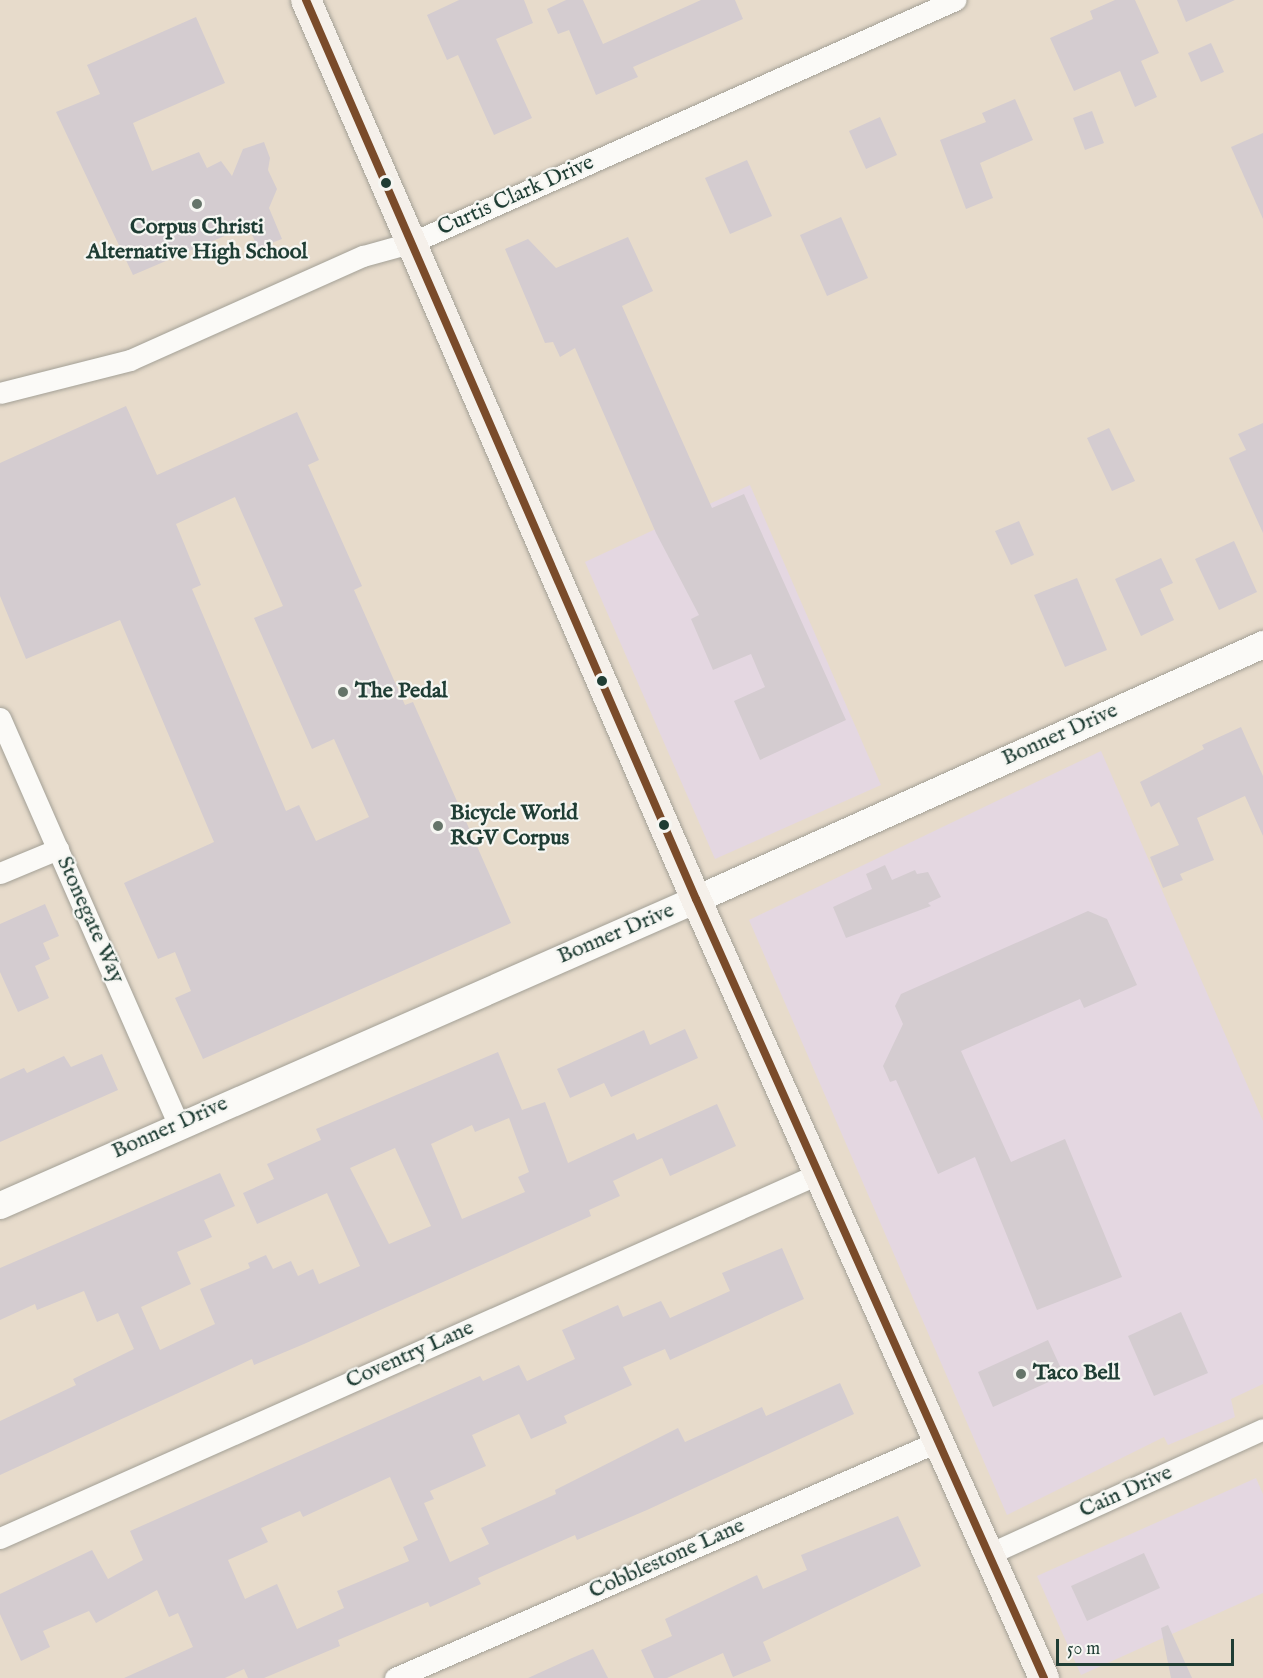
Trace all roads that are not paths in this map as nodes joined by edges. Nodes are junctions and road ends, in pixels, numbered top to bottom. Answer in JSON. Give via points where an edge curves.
{"nodes":[{"id":1,"x":306,"y":0,"type":"edge"},
{"id":2,"x":955,"y":0,"type":"edge"},
{"id":3,"x":413,"y":242,"type":"junction"},
{"id":4,"x":0,"y":393,"type":"edge"},
{"id":5,"x":1263,"y":644,"type":"edge"},
{"id":6,"x":0,"y":718,"type":"edge"},
{"id":7,"x":58,"y":849,"type":"junction"},
{"id":8,"x":0,"y":873,"type":"edge"},
{"id":9,"x":696,"y":899,"type":"junction"},
{"id":10,"x":178,"y":1124,"type":"junction"},
{"id":11,"x":820,"y":1173,"type":"junction"},
{"id":12,"x":0,"y":1205,"type":"edge"},
{"id":13,"x":1263,"y":1429,"type":"edge"},
{"id":14,"x":939,"y":1441,"type":"junction"},
{"id":15,"x":0,"y":1538,"type":"edge"},
{"id":16,"x":989,"y":1554,"type":"junction"},
{"id":17,"x":434,"y":1670,"type":"edge"},
{"id":18,"x":395,"y":1678,"type":"edge"},
{"id":19,"x":1044,"y":1678,"type":"edge"}],
"edges":[{"from":1,"to":3,"type":"main road"},
{"from":2,"to":3,"type":"street","name":"Curtis Clark Drive"},
{"from":3,"to":4,"type":"street","name":"Curtis Clark Drive","via":[[363,256],[130,360]]},
{"from":3,"to":9,"type":"main road"},
{"from":5,"to":9,"type":"street","name":"Bonner Drive"},
{"from":6,"to":7,"type":"street","name":"Stonegate Way"},
{"from":7,"to":8,"type":"street"},
{"from":7,"to":10,"type":"street","name":"Stonegate Way"},
{"from":9,"to":10,"type":"street","name":"Bonner Drive"},
{"from":9,"to":11,"type":"main road"},
{"from":10,"to":12,"type":"street","name":"Bonner Drive"},
{"from":11,"to":14,"type":"main road"},
{"from":11,"to":15,"type":"street","name":"Coventry Lane"},
{"from":13,"to":16,"type":"street","name":"Cain Drive"},
{"from":14,"to":16,"type":"main road"},
{"from":14,"to":17,"type":"street","name":"Cobblestone Lane"},
{"from":16,"to":19,"type":"main road"},
{"from":17,"to":18,"type":"street","name":"Cobblestone Lane"}]}
